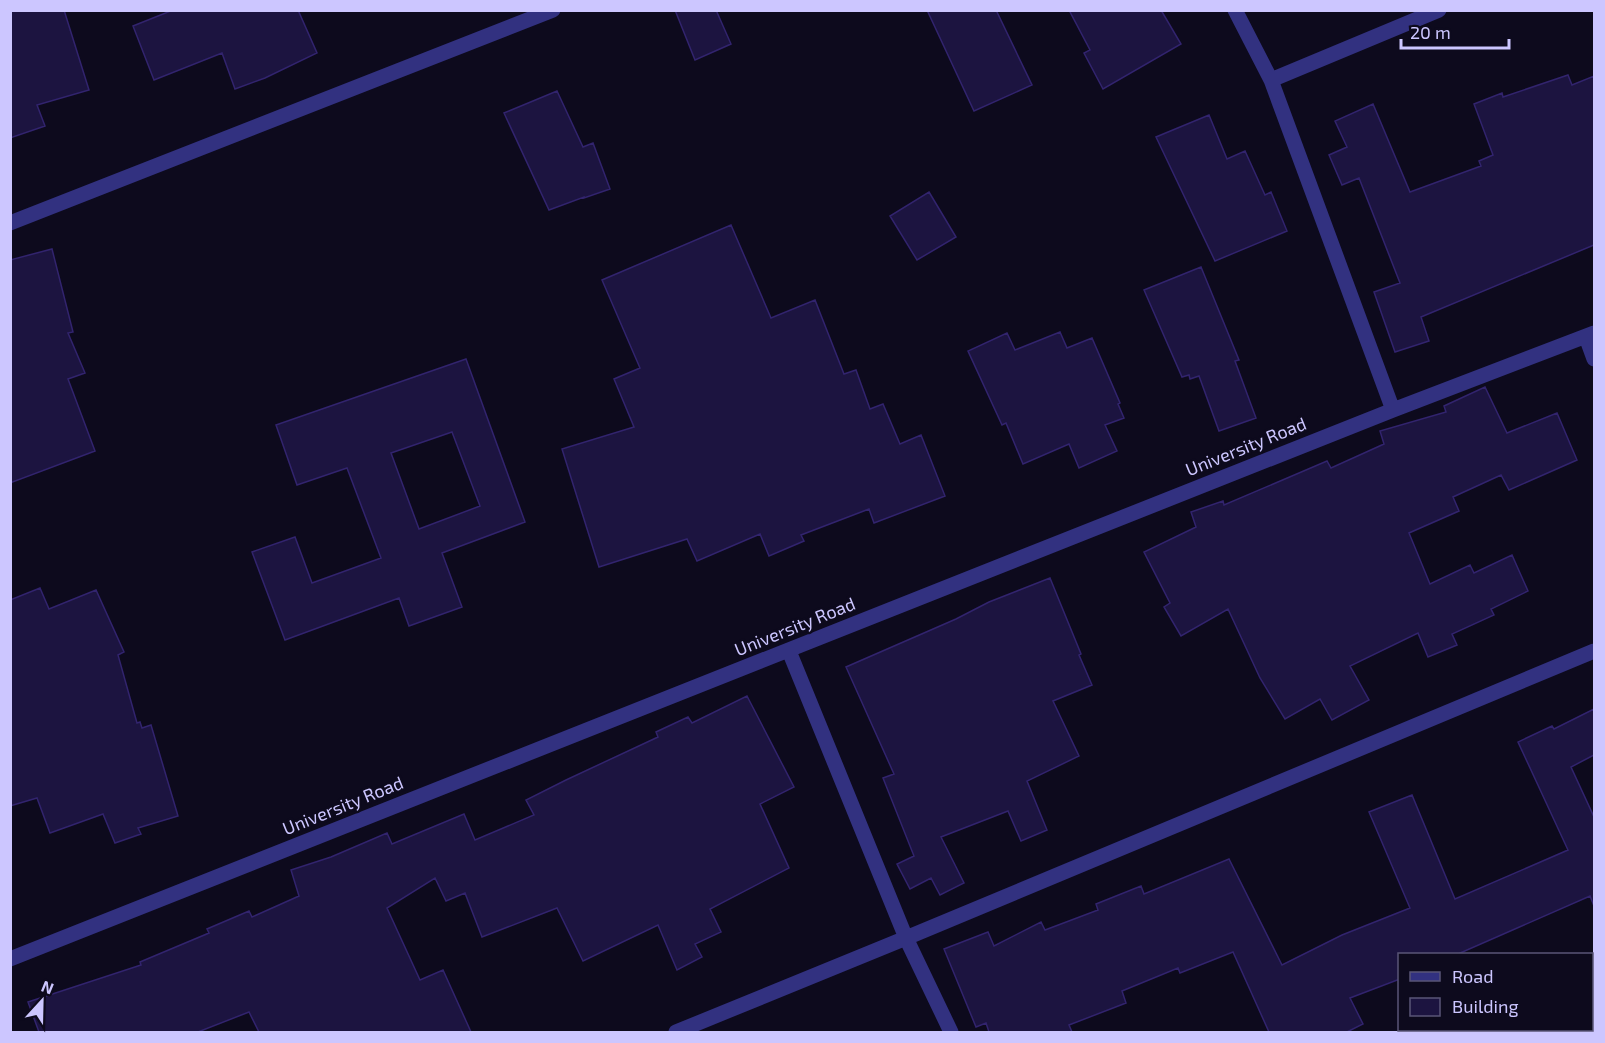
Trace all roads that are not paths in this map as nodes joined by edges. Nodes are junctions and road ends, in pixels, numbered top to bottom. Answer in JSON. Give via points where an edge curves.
{"nodes":[{"id":1,"x":553,"y":10,"type":"edge"},
{"id":2,"x":1235,"y":10,"type":"edge"},
{"id":3,"x":1439,"y":10,"type":"edge"},
{"id":4,"x":1271,"y":81,"type":"junction"},
{"id":5,"x":10,"y":223,"type":"edge"},
{"id":6,"x":1590,"y":335,"type":"edge"},
{"id":7,"x":1594,"y":359,"type":"edge"},
{"id":8,"x":1393,"y":410,"type":"junction"},
{"id":9,"x":789,"y":651,"type":"junction"},
{"id":10,"x":1594,"y":651,"type":"edge"},
{"id":11,"x":906,"y":938,"type":"junction"},
{"id":12,"x":10,"y":959,"type":"edge"},
{"id":13,"x":676,"y":1032,"type":"edge"},
{"id":14,"x":951,"y":1032,"type":"edge"}],
"edges":[{"from":1,"to":5,"type":"street"},
{"from":2,"to":4,"type":"street"},
{"from":3,"to":4,"type":"street"},
{"from":4,"to":8,"type":"street"},
{"from":6,"to":7,"type":"street"},
{"from":6,"to":8,"type":"street","name":"University Road"},
{"from":8,"to":9,"type":"street","name":"University Road"},
{"from":9,"to":11,"type":"street"},
{"from":9,"to":12,"type":"street","name":"University Road"},
{"from":10,"to":11,"type":"street"},
{"from":11,"to":13,"type":"street"},
{"from":11,"to":14,"type":"street"}]}
